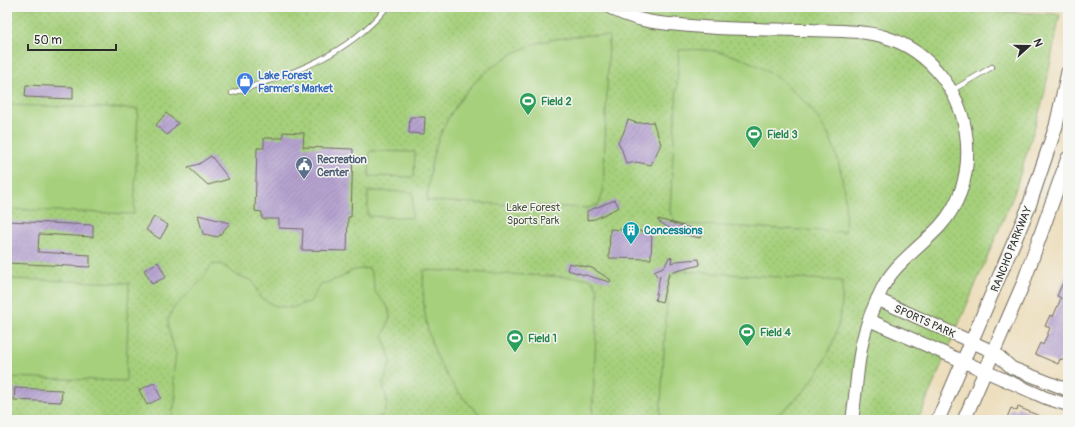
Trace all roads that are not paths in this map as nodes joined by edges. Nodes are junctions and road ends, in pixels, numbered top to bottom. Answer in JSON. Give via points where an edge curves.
{"nodes":[{"id":1,"x":387,"y":7,"type":"edge"},
{"id":2,"x":609,"y":7,"type":"edge"},
{"id":3,"x":992,"y":67,"type":"dead end"},
{"id":4,"x":1068,"y":72,"type":"edge"},
{"id":5,"x":951,"y":91,"type":"junction"},
{"id":6,"x":232,"y":93,"type":"dead end"},
{"id":7,"x":1068,"y":158,"type":"edge"},
{"id":8,"x":878,"y":299,"type":"junction"},
{"id":9,"x":869,"y":320,"type":"junction"},
{"id":10,"x":972,"y":342,"type":"junction"},
{"id":11,"x":994,"y":352,"type":"junction"},
{"id":12,"x":963,"y":361,"type":"junction"},
{"id":13,"x":985,"y":371,"type":"junction"},
{"id":14,"x":1068,"y":390,"type":"edge"},
{"id":15,"x":1068,"y":405,"type":"edge"},
{"id":16,"x":852,"y":420,"type":"edge"},
{"id":17,"x":938,"y":420,"type":"edge"},
{"id":18,"x":964,"y":420,"type":"edge"}],
"edges":[{"from":1,"to":6,"type":"lane","via":[[359,34],[328,56],[301,70]]},
{"from":2,"to":5,"type":"street","via":[[619,13],[650,22],[697,27],[858,32],[887,38],[910,48],[928,61]]},
{"from":3,"to":5,"type":"lane"},
{"from":4,"to":10,"type":"main road","name":"RANCHO PARKWAY","via":[[1056,126],[1028,209]]},
{"from":5,"to":8,"type":"street","via":[[963,116],[967,135],[967,166],[961,188],[952,210],[944,221],[892,274]]},
{"from":7,"to":11,"type":"main road","name":"RANCHO PARKWAY","via":[[1023,284]]},
{"from":8,"to":9,"type":"street"},
{"from":8,"to":10,"type":"street","name":"SPORTS PARK"},
{"from":9,"to":12,"type":"street","name":"SPORTS PARK"},
{"from":9,"to":16,"type":"street","via":[[862,342]]},
{"from":10,"to":11,"type":"street","name":"SPORTS PARK"},
{"from":10,"to":12,"type":"main road","name":"RANCHO PARKWAY"},
{"from":11,"to":13,"type":"main road","name":"RANCHO PARKWAY"},
{"from":11,"to":14,"type":"street","name":"SPORTS PARK","via":[[1012,368]]},
{"from":12,"to":13,"type":"street","name":"SPORTS PARK"},
{"from":12,"to":17,"type":"main road","name":"RANCHO PARKWAY"},
{"from":13,"to":15,"type":"street","name":"SPORTS PARK"},
{"from":13,"to":18,"type":"main road","name":"RANCHO PARKWAY"}]}
